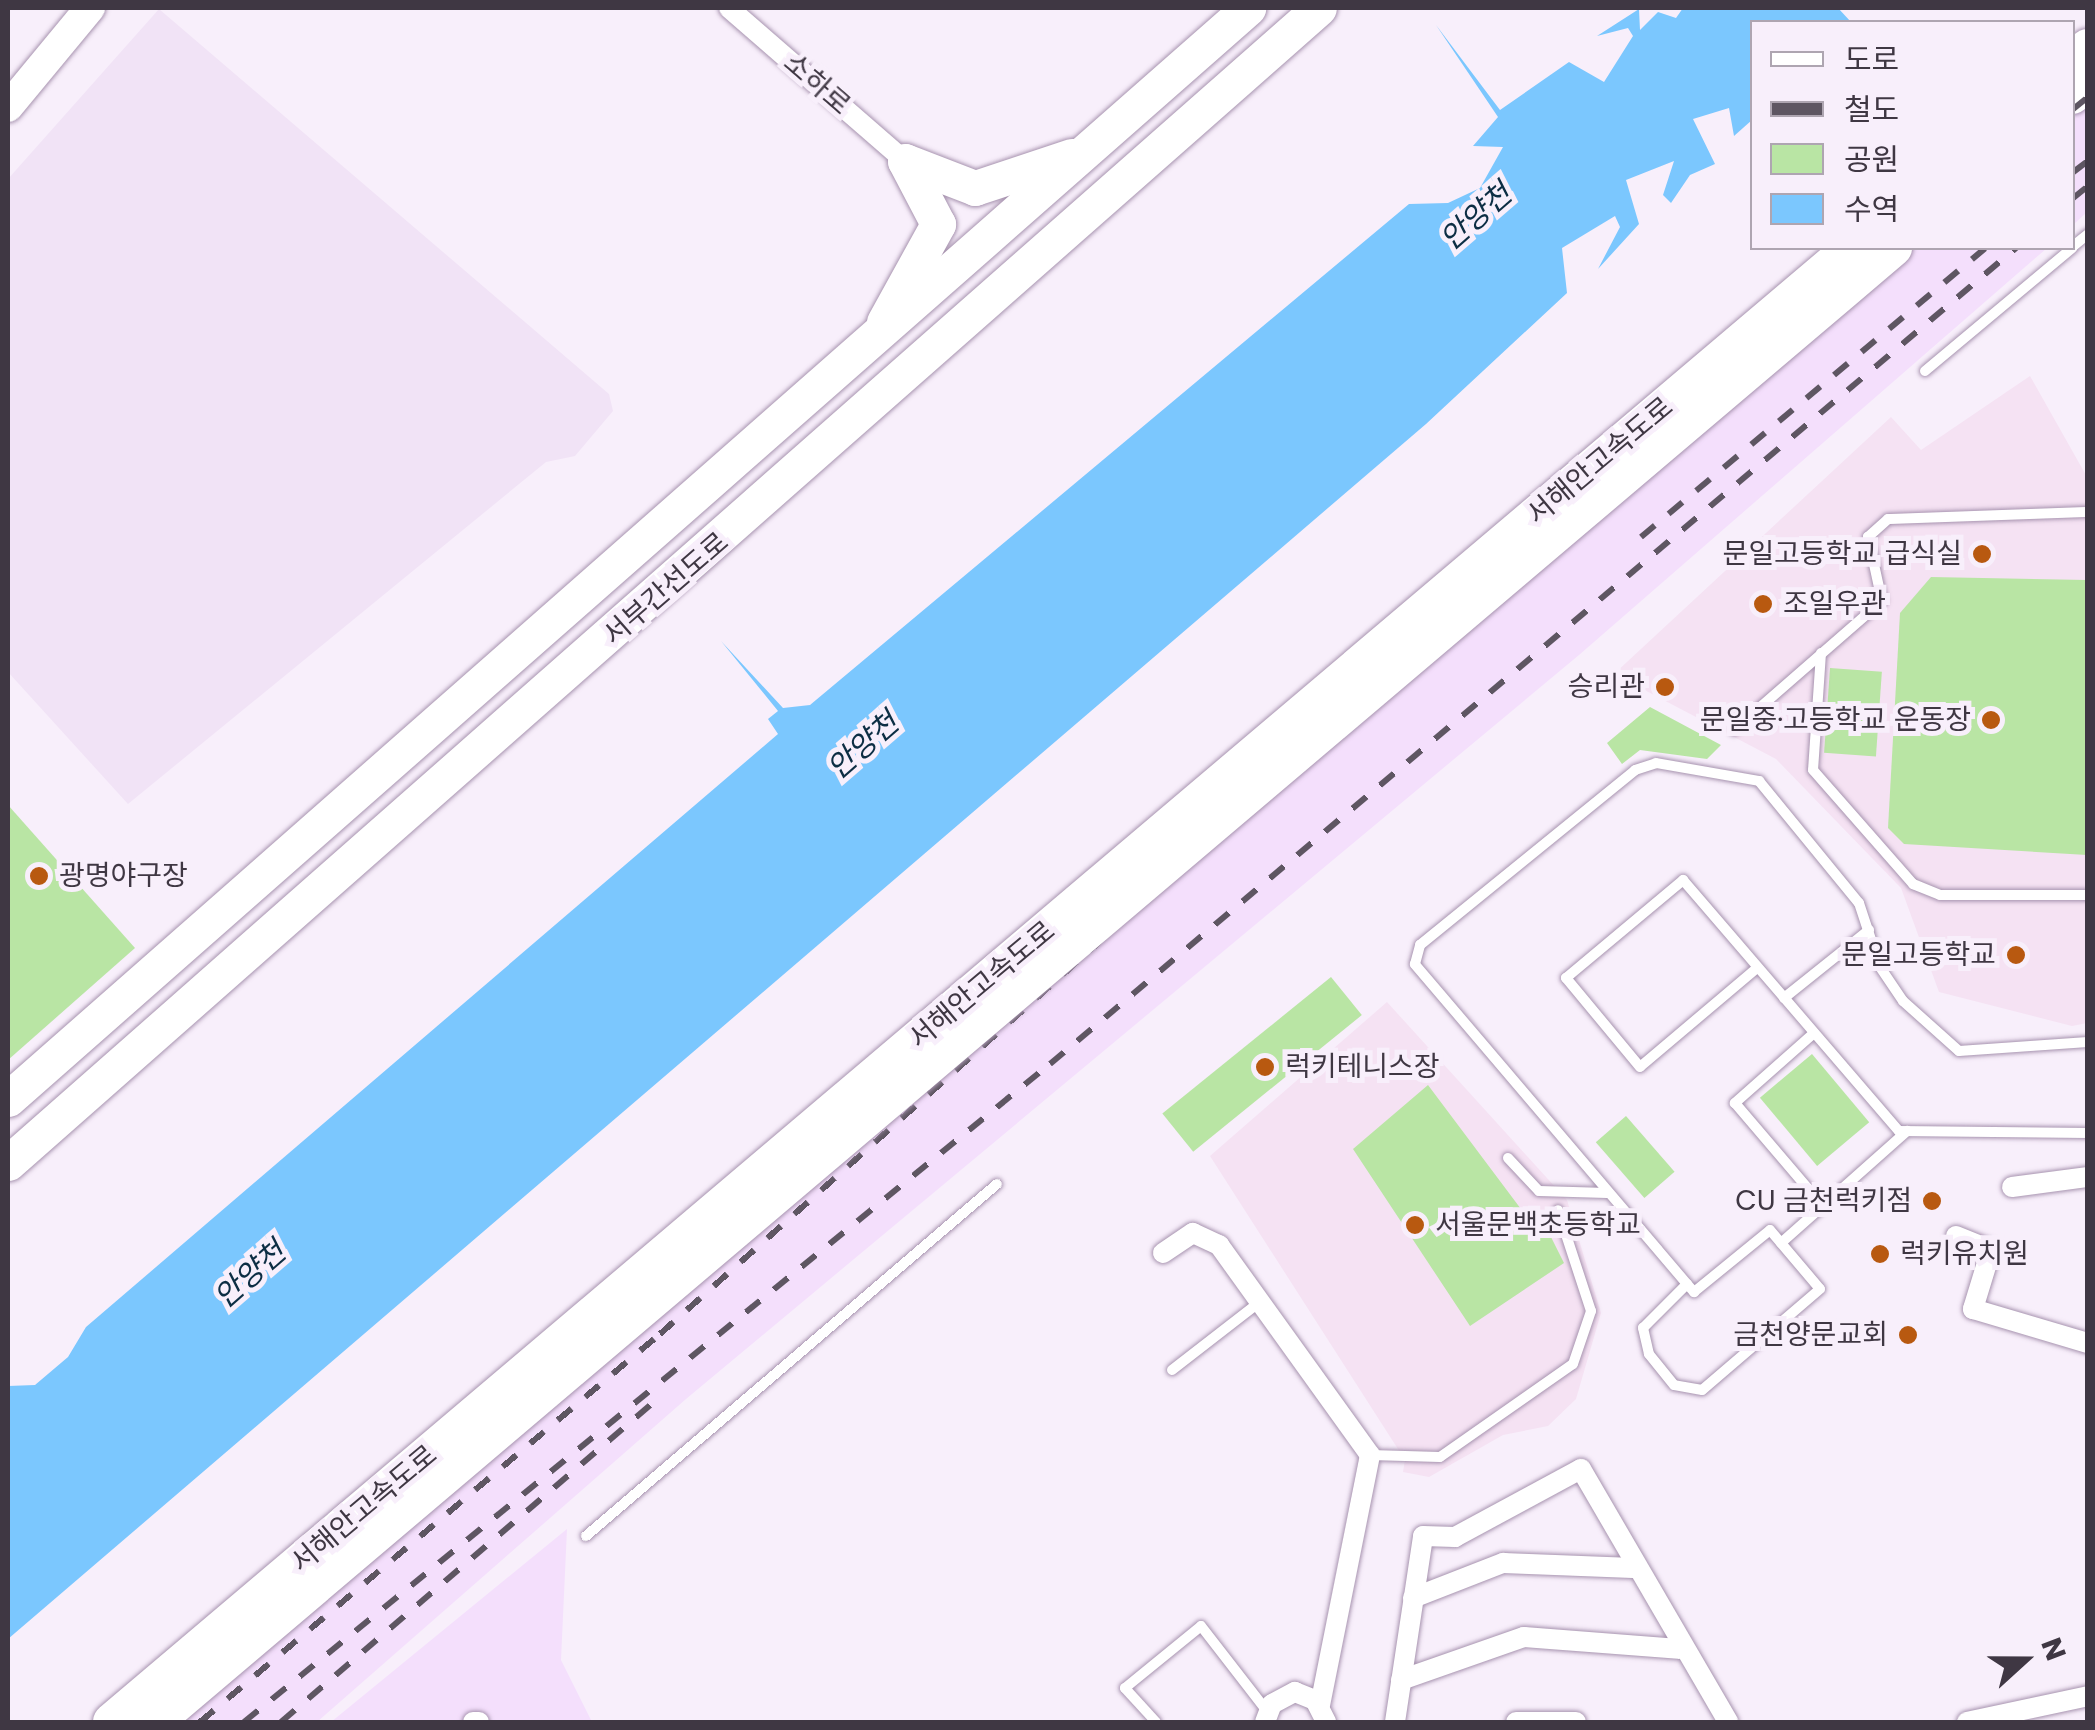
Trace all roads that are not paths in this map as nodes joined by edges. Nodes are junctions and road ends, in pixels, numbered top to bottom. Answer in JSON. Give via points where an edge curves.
{"nodes":[{"id":1,"x":90,"y":8,"type":"edge"},
{"id":2,"x":729,"y":8,"type":"edge"},
{"id":3,"x":1248,"y":8,"type":"edge"},
{"id":4,"x":1320,"y":8,"type":"edge"},
{"id":5,"x":8,"y":106,"type":"edge"},
{"id":6,"x":1091,"y":149,"type":"junction"},
{"id":7,"x":905,"y":161,"type":"junction"},
{"id":8,"x":1850,"y":250,"type":"edge"},
{"id":9,"x":1890,"y":250,"type":"edge"},
{"id":10,"x":2068,"y":250,"type":"edge"},
{"id":11,"x":872,"y":345,"type":"junction"},
{"id":12,"x":1924,"y":371,"type":"dead end"},
{"id":13,"x":2088,"y":512,"type":"edge"},
{"id":14,"x":1821,"y":653,"type":"junction"},
{"id":15,"x":1734,"y":730,"type":"dead end"},
{"id":16,"x":2088,"y":895,"type":"edge"},
{"id":17,"x":1869,"y":930,"type":"junction"},
{"id":18,"x":1757,"y":968,"type":"junction"},
{"id":19,"x":1784,"y":998,"type":"junction"},
{"id":20,"x":1814,"y":1033,"type":"junction"},
{"id":21,"x":2088,"y":1042,"type":"edge"},
{"id":22,"x":8,"y":1099,"type":"edge"},
{"id":23,"x":1908,"y":1131,"type":"junction"},
{"id":24,"x":2088,"y":1133,"type":"edge"},
{"id":25,"x":1508,"y":1158,"type":"dead end"},
{"id":26,"x":8,"y":1164,"type":"edge"},
{"id":27,"x":2088,"y":1177,"type":"edge"},
{"id":28,"x":997,"y":1184,"type":"dead end"},
{"id":29,"x":2012,"y":1187,"type":"dead end"},
{"id":30,"x":1608,"y":1194,"type":"junction"},
{"id":31,"x":1823,"y":1206,"type":"junction"},
{"id":32,"x":1558,"y":1210,"type":"dead end"},
{"id":33,"x":1956,"y":1236,"type":"dead end"},
{"id":34,"x":1781,"y":1243,"type":"junction"},
{"id":35,"x":1163,"y":1254,"type":"dead end"},
{"id":36,"x":1687,"y":1284,"type":"junction"},
{"id":37,"x":1262,"y":1301,"type":"junction"},
{"id":38,"x":2088,"y":1343,"type":"edge"},
{"id":39,"x":1172,"y":1370,"type":"dead end"},
{"id":40,"x":1370,"y":1455,"type":"junction"},
{"id":41,"x":586,"y":1536,"type":"dead end"},
{"id":42,"x":1634,"y":1568,"type":"junction"},
{"id":43,"x":1413,"y":1598,"type":"junction"},
{"id":44,"x":1332,"y":1641,"type":"junction"},
{"id":45,"x":1679,"y":1649,"type":"junction"},
{"id":46,"x":1402,"y":1680,"type":"junction"},
{"id":47,"x":2087,"y":1690,"type":"edge"},
{"id":48,"x":1271,"y":1710,"type":"edge"},
{"id":49,"x":1323,"y":1714,"type":"edge"},
{"id":50,"x":112,"y":1722,"type":"edge"},
{"id":51,"x":154,"y":1722,"type":"edge"},
{"id":52,"x":1156,"y":1722,"type":"edge"},
{"id":53,"x":1395,"y":1722,"type":"edge"},
{"id":54,"x":1516,"y":1722,"type":"edge"},
{"id":55,"x":1576,"y":1722,"type":"edge"},
{"id":56,"x":1728,"y":1722,"type":"edge"},
{"id":57,"x":1967,"y":1722,"type":"edge"}],
"edges":[{"from":1,"to":5,"type":"main road"},
{"from":2,"to":7,"type":"street","name":"소하로"},
{"from":3,"to":6,"type":"highway","name":"서부간선도로"},
{"from":4,"to":26,"type":"highway","name":"서부간선도로"},
{"from":6,"to":7,"type":"highway","via":[[976,188]]},
{"from":6,"to":11,"type":"highway","name":"서부간선도로"},
{"from":7,"to":11,"type":"highway","via":[[938,224]]},
{"from":8,"to":50,"type":"highway","name":"서해안고속도로","bridge":true},
{"from":9,"to":51,"type":"highway","name":"서해안고속도로","bridge":true},
{"from":10,"to":12,"type":"lane"},
{"from":11,"to":22,"type":"highway","name":"서부간선도로"},
{"from":13,"to":14,"type":"lane","via":[[1888,519],[1868,536],[1882,601]]},
{"from":14,"to":15,"type":"lane"},
{"from":14,"to":16,"type":"lane","via":[[1813,770],[1913,884],[1940,896]]},
{"from":17,"to":19,"type":"lane"},
{"from":17,"to":21,"type":"lane","via":[[1903,1001],[1959,1051]]},
{"from":17,"to":30,"type":"lane","via":[[1860,904],[1757,780],[1656,764],[1634,770],[1420,945],[1419,974]]},
{"from":18,"to":18,"type":"lane","via":[[1684,880],[1566,978],[1640,1066]]},
{"from":18,"to":19,"type":"lane"},
{"from":19,"to":20,"type":"lane"},
{"from":20,"to":23,"type":"lane"},
{"from":20,"to":31,"type":"lane","via":[[1735,1103]]},
{"from":23,"to":24,"type":"lane"},
{"from":23,"to":31,"type":"lane"},
{"from":25,"to":30,"type":"lane","via":[[1539,1192]]},
{"from":27,"to":29,"type":"street"},
{"from":28,"to":41,"type":"lane"},
{"from":30,"to":36,"type":"lane"},
{"from":31,"to":34,"type":"lane"},
{"from":32,"to":40,"type":"lane","via":[[1592,1311],[1573,1364],[1440,1457]]},
{"from":33,"to":38,"type":"street","via":[[1991,1250],[1973,1309]]},
{"from":34,"to":36,"type":"lane","via":[[1770,1230],[1694,1292]]},
{"from":34,"to":36,"type":"lane","via":[[1820,1289],[1694,1391],[1655,1366],[1643,1328]]},
{"from":35,"to":37,"type":"street","via":[[1202,1232]]},
{"from":37,"to":39,"type":"lane"},
{"from":37,"to":40,"type":"street"},
{"from":40,"to":44,"type":"street"},
{"from":42,"to":43,"type":"street","via":[[1503,1563]]},
{"from":42,"to":43,"type":"street","via":[[1581,1469],[1455,1537],[1423,1536]]},
{"from":42,"to":45,"type":"street"},
{"from":43,"to":46,"type":"street"},
{"from":44,"to":48,"type":"street","via":[[1309,1678]]},
{"from":44,"to":49,"type":"street"},
{"from":45,"to":46,"type":"street","via":[[1524,1636]]},
{"from":45,"to":56,"type":"street"},
{"from":46,"to":53,"type":"street"},
{"from":47,"to":57,"type":"street"},
{"from":48,"to":49,"type":"street","via":[[1302,1693]]},
{"from":48,"to":52,"type":"lane","via":[[1201,1626],[1124,1688]]},
{"from":54,"to":55,"type":"street"}]}
